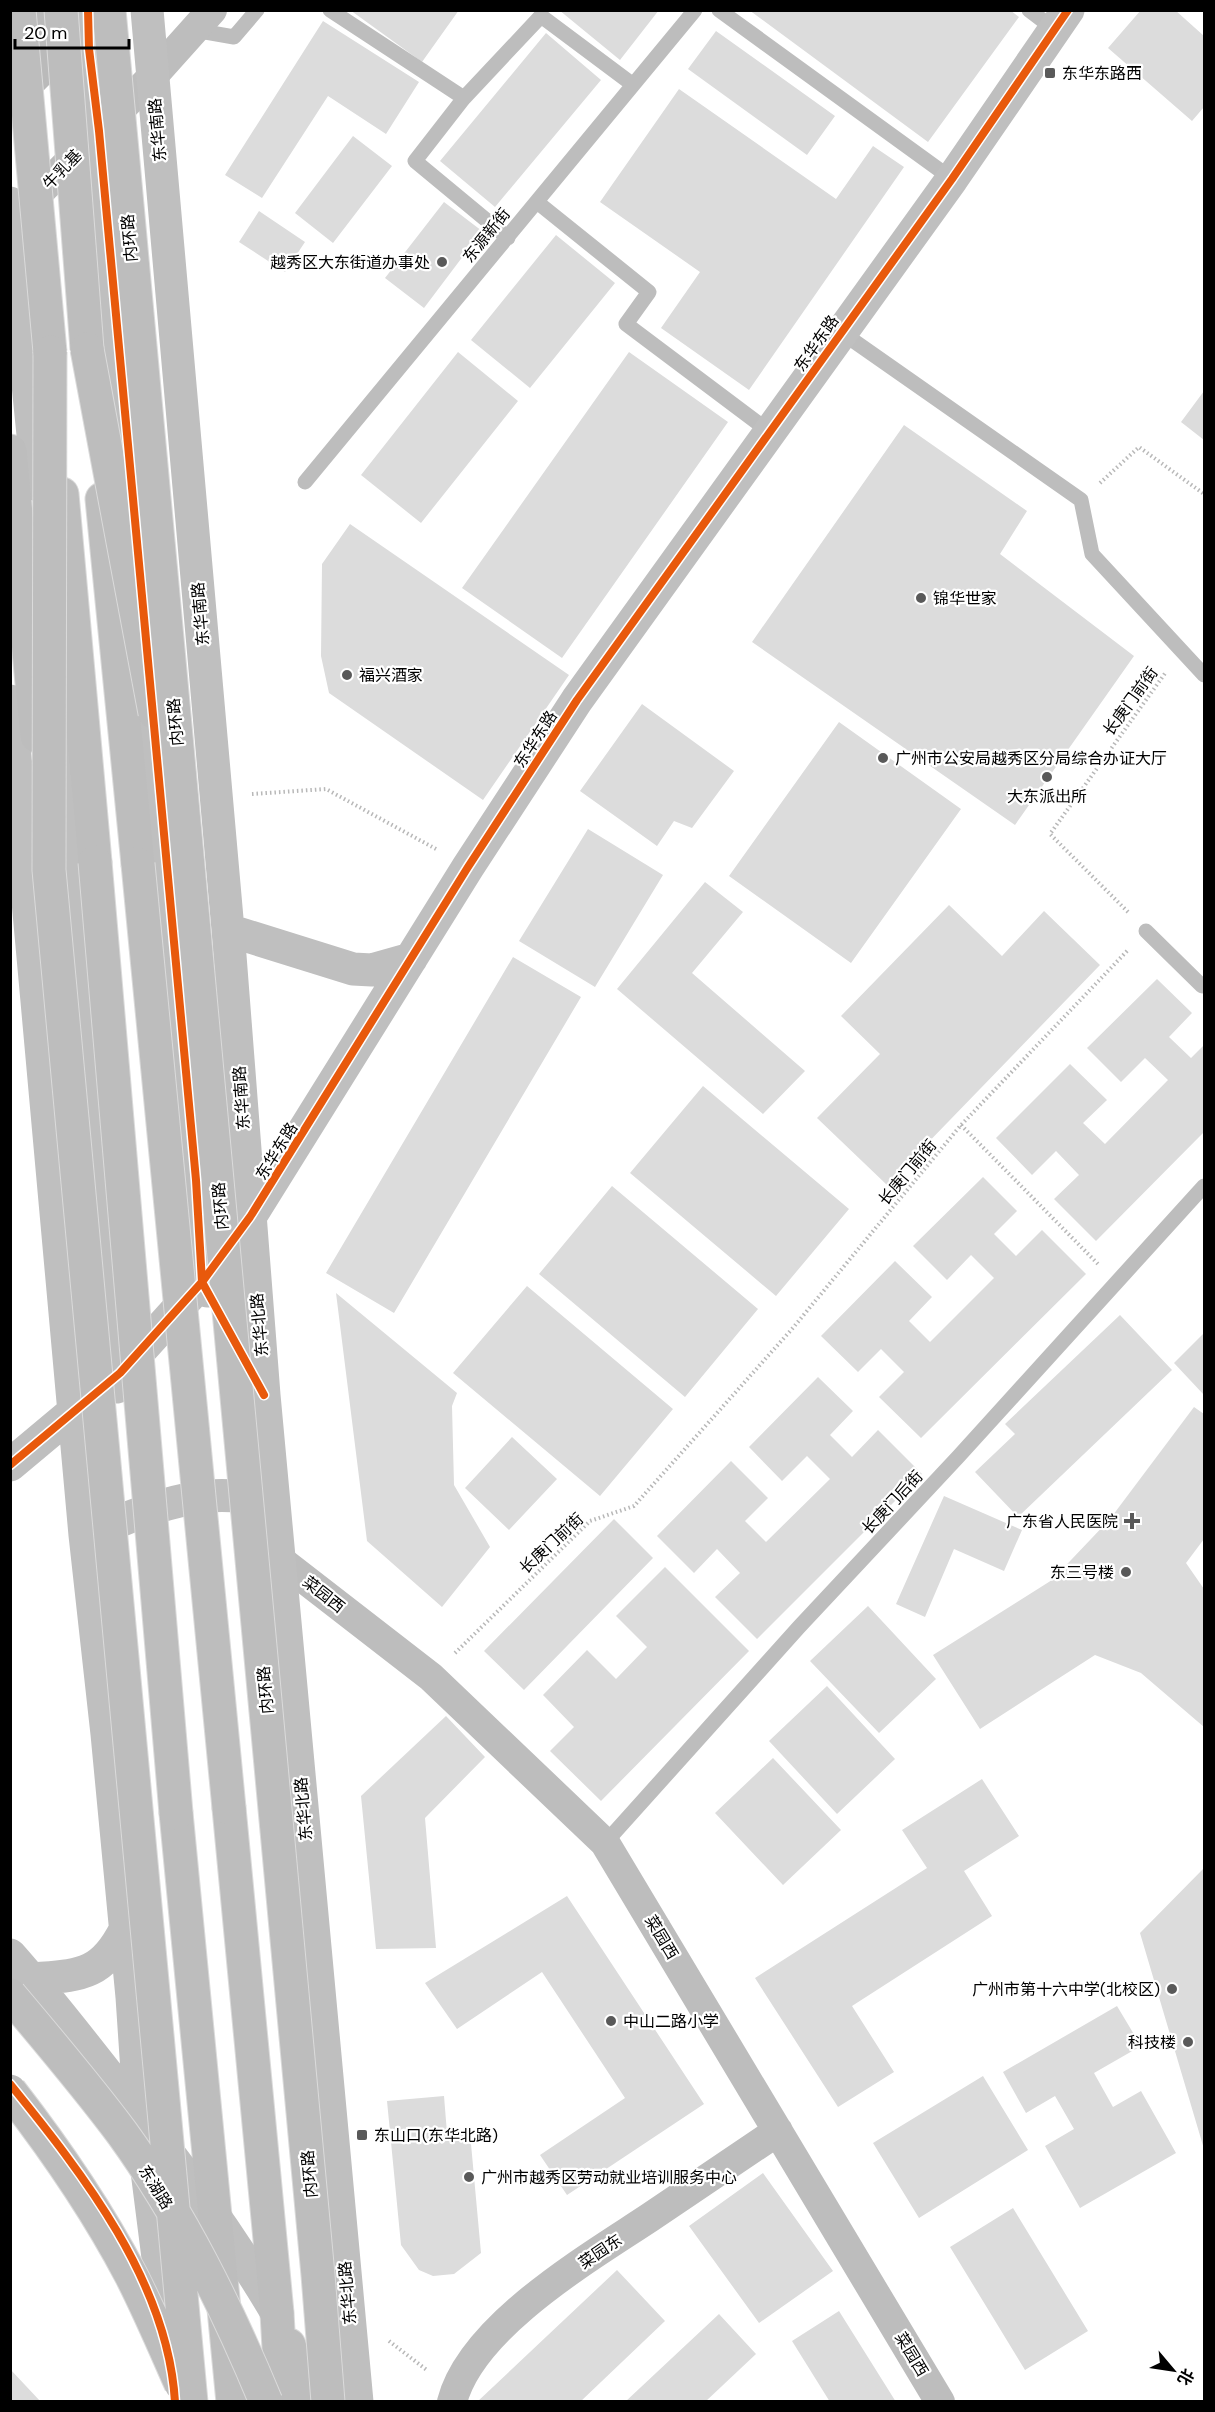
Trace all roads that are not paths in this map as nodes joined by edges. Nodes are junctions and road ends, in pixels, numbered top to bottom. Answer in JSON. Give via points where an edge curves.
{"nodes":[{"id":1,"x":19,"y":10,"type":"edge"},
{"id":2,"x":61,"y":10,"type":"edge"},
{"id":3,"x":88,"y":10,"type":"edge"},
{"id":4,"x":109,"y":10,"type":"edge"},
{"id":5,"x":147,"y":10,"type":"edge"},
{"id":6,"x":257,"y":10,"type":"edge"},
{"id":7,"x":330,"y":10,"type":"edge"},
{"id":8,"x":695,"y":10,"type":"edge"},
{"id":9,"x":719,"y":10,"type":"edge"},
{"id":10,"x":1050,"y":17,"type":"edge"},
{"id":11,"x":203,"y":20,"type":"edge"},
{"id":12,"x":152,"y":77,"type":"junction"},
{"id":13,"x":632,"y":84,"type":"junction"},
{"id":14,"x":464,"y":98,"type":"junction"},
{"id":15,"x":99,"y":131,"type":"junction"},
{"id":16,"x":952,"y":179,"type":"junction"},
{"id":17,"x":537,"y":202,"type":"junction"},
{"id":18,"x":11,"y":215,"type":"edge"},
{"id":19,"x":508,"y":238,"type":"junction"},
{"id":20,"x":840,"y":332,"type":"junction"},
{"id":21,"x":87,"y":349,"type":"junction"},
{"id":22,"x":50,"y":352,"type":"junction"},
{"id":23,"x":770,"y":432,"type":"junction"},
{"id":24,"x":10,"y":451,"type":"edge"},
{"id":25,"x":305,"y":482,"type":"dead end"},
{"id":26,"x":1204,"y":675,"type":"edge"},
{"id":27,"x":10,"y":701,"type":"edge"},
{"id":28,"x":50,"y":870,"type":"junction"},
{"id":29,"x":194,"y":924,"type":"junction"},
{"id":30,"x":228,"y":930,"type":"junction"},
{"id":31,"x":1146,"y":931,"type":"road end"},
{"id":32,"x":411,"y":959,"type":"junction"},
{"id":33,"x":1202,"y":986,"type":"dead end"},
{"id":34,"x":1204,"y":1186,"type":"edge"},
{"id":35,"x":250,"y":1217,"type":"junction"},
{"id":36,"x":202,"y":1282,"type":"junction"},
{"id":37,"x":120,"y":1373,"type":"junction"},
{"id":38,"x":264,"y":1395,"type":"junction"},
{"id":39,"x":74,"y":1414,"type":"junction"},
{"id":40,"x":10,"y":1465,"type":"edge"},
{"id":41,"x":274,"y":1508,"type":"junction"},
{"id":42,"x":85,"y":1535,"type":"junction"},
{"id":43,"x":280,"y":1560,"type":"junction"},
{"id":44,"x":606,"y":1843,"type":"junction"},
{"id":45,"x":125,"y":1930,"type":"junction"},
{"id":46,"x":17,"y":1976,"type":"edge"},
{"id":47,"x":10,"y":2084,"type":"edge"},
{"id":48,"x":10,"y":2091,"type":"edge"},
{"id":49,"x":140,"y":2116,"type":"junction"},
{"id":50,"x":778,"y":2131,"type":"junction"},
{"id":51,"x":215,"y":2215,"type":"junction"},
{"id":52,"x":277,"y":2313,"type":"junction"},
{"id":53,"x":182,"y":2396,"type":"edge"},
{"id":54,"x":453,"y":2397,"type":"edge"},
{"id":55,"x":233,"y":2402,"type":"edge"},
{"id":56,"x":266,"y":2402,"type":"edge"},
{"id":57,"x":282,"y":2402,"type":"edge"},
{"id":58,"x":309,"y":2402,"type":"edge"},
{"id":59,"x":328,"y":2402,"type":"edge"},
{"id":60,"x":357,"y":2402,"type":"edge"},
{"id":61,"x":940,"y":2402,"type":"edge"}],
"edges":[{"from":1,"to":22,"type":"main road","bridge":true},
{"from":2,"to":21,"type":"main road","bridge":true},
{"from":3,"to":15,"type":"main road"},
{"from":4,"to":29,"type":"main road","name":"内环路","bridge":true},
{"from":5,"to":12,"type":"main road","name":"东华南路"},
{"from":6,"to":11,"type":"lane","via":[[234,37]]},
{"from":7,"to":14,"type":"lane"},
{"from":8,"to":13,"type":"lane","name":"东源新街"},
{"from":9,"to":16,"type":"lane"},
{"from":10,"to":16,"type":"main road","name":"东华东路"},
{"from":11,"to":12,"type":"street","name":"牛乳基"},
{"from":12,"to":15,"type":"street","name":"牛乳基"},
{"from":12,"to":30,"type":"main road","name":"东华南路"},
{"from":13,"to":14,"type":"lane","via":[[541,16]]},
{"from":13,"to":17,"type":"lane","name":"东源新街"},
{"from":14,"to":19,"type":"lane","via":[[415,161]]},
{"from":15,"to":18,"type":"street","name":"牛乳基"},
{"from":15,"to":36,"type":"main road","via":[[196,1180]]},
{"from":16,"to":20,"type":"main road","name":"东华东路"},
{"from":17,"to":19,"type":"lane","name":"东源新街"},
{"from":17,"to":23,"type":"lane","via":[[649,292],[626,324]]},
{"from":18,"to":37,"type":"main road"},
{"from":19,"to":25,"type":"lane","name":"东源新街"},
{"from":20,"to":23,"type":"main road","name":"东华东路"},
{"from":20,"to":26,"type":"lane","via":[[1081,500],[1092,554]]},
{"from":21,"to":29,"type":"main road","bridge":true},
{"from":21,"to":52,"type":"main road","bridge":true},
{"from":22,"to":28,"type":"main road","bridge":true},
{"from":22,"to":51,"type":"main road","bridge":true,"via":[[176,1813]]},
{"from":23,"to":32,"type":"main road","name":"东华东路","via":[[577,700]]},
{"from":24,"to":28,"type":"main road","bridge":true},
{"from":27,"to":39,"type":"main road"},
{"from":28,"to":53,"type":"main road","bridge":true},
{"from":29,"to":59,"type":"main road","name":"内环路","bridge":true},
{"from":30,"to":32,"type":"main road","via":[[353,969],[372,970]]},
{"from":30,"to":35,"type":"main road","name":"东华南路"},
{"from":31,"to":33,"type":"lane"},
{"from":32,"to":35,"type":"main road","name":"东华东路"},
{"from":34,"to":44,"type":"lane","name":"长庚门后街"},
{"from":35,"to":36,"type":"main road","name":"东华东路"},
{"from":35,"to":38,"type":"main road","name":"东华北路"},
{"from":36,"to":37,"type":"main road","name":"东华东路"},
{"from":36,"to":38,"type":"main road"},
{"from":37,"to":39,"type":"main road","name":"东华东路"},
{"from":37,"to":42,"type":"main road"},
{"from":38,"to":41,"type":"main road","name":"东华北路"},
{"from":39,"to":40,"type":"main road","name":"东华东路"},
{"from":39,"to":42,"type":"main road"},
{"from":41,"to":42,"type":"main road","via":[[260,1500],[206,1497],[146,1510]]},
{"from":41,"to":43,"type":"main road","name":"东华北路"},
{"from":42,"to":45,"type":"main road"},
{"from":43,"to":44,"type":"street","name":"菜园西","via":[[431,1677]]},
{"from":43,"to":60,"type":"main road","name":"东华北路"},
{"from":44,"to":50,"type":"street","name":"菜园西"},
{"from":45,"to":46,"type":"main road","via":[[104,1962],[85,1972]]},
{"from":45,"to":49,"type":"main road"},
{"from":46,"to":49,"type":"main road"},
{"from":46,"to":56,"type":"main road","name":"东湖路","bridge":true,"via":[[157,2187],[215,2289]]},
{"from":47,"to":53,"type":"main road","via":[[92,2191],[120,2239],[159,2317]]},
{"from":48,"to":53,"type":"main road","bridge":true,"via":[[66,2168],[131,2276]]},
{"from":49,"to":51,"type":"main road"},
{"from":49,"to":53,"type":"main road"},
{"from":50,"to":54,"type":"street","name":"菜园东","via":[[579,2265],[513,2316],[477,2352]]},
{"from":50,"to":61,"type":"street","name":"菜园西"},
{"from":51,"to":52,"type":"main road"},
{"from":51,"to":55,"type":"main road"},
{"from":52,"to":57,"type":"main road"},
{"from":52,"to":58,"type":"main road"}]}
